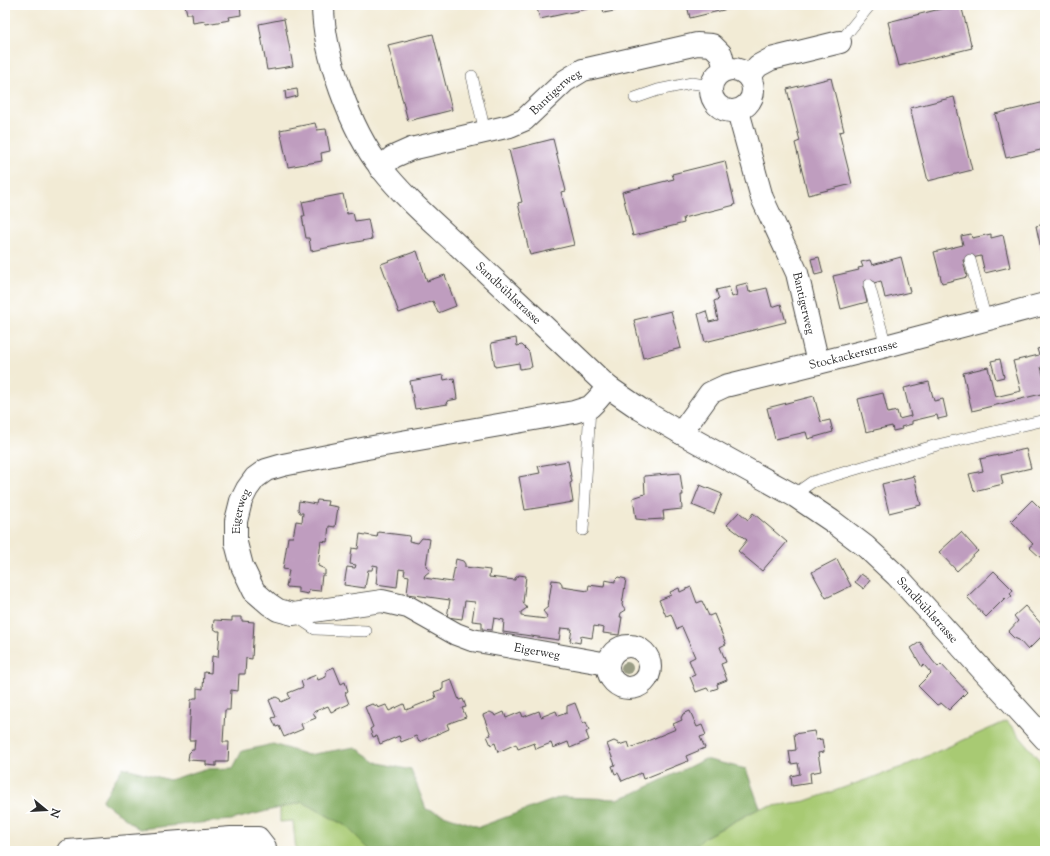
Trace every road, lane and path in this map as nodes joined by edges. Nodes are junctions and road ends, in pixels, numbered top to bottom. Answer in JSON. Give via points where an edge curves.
{"nodes":[{"id":1,"x":323,"y":5,"type":"edge"},
{"id":2,"x":870,"y":5,"type":"edge"},
{"id":3,"x":840,"y":42,"type":"joint"},
{"id":4,"x":725,"y":70,"type":"junction"},
{"id":5,"x":472,"y":76,"type":"dead end"},
{"id":6,"x":748,"y":77,"type":"junction"},
{"id":7,"x":711,"y":86,"type":"junction"},
{"id":8,"x":635,"y":98,"type":"dead end"},
{"id":9,"x":738,"y":111,"type":"junction"},
{"id":10,"x":485,"y":132,"type":"junction"},
{"id":11,"x":380,"y":168,"type":"junction"},
{"id":12,"x":970,"y":260,"type":"dead end"},
{"id":13,"x":869,"y":285,"type":"dead end"},
{"id":14,"x":1045,"y":304,"type":"edge"},
{"id":15,"x":986,"y":320,"type":"junction"},
{"id":16,"x":886,"y":346,"type":"junction"},
{"id":17,"x":818,"y":363,"type":"junction"},
{"id":18,"x":608,"y":387,"type":"junction"},
{"id":19,"x":590,"y":406,"type":"junction"},
{"id":20,"x":1045,"y":420,"type":"edge"},
{"id":21,"x":681,"y":433,"type":"junction"},
{"id":22,"x":795,"y":496,"type":"junction"},
{"id":23,"x":583,"y":530,"type":"dead end"},
{"id":24,"x":293,"y":614,"type":"junction"},
{"id":25,"x":366,"y":631,"type":"dead end"},
{"id":26,"x":608,"y":664,"type":"dead end"},
{"id":27,"x":1045,"y":739,"type":"edge"},
{"id":28,"x":68,"y":851,"type":"edge"},
{"id":29,"x":266,"y":851,"type":"edge"}],
"edges":[{"from":1,"to":11,"type":"street","name":"Sandbühlstrasse","via":[[327,42],[335,74],[349,111]]},
{"from":2,"to":3,"type":"lane"},
{"from":3,"to":6,"type":"street","via":[[771,59],[758,66]]},
{"from":4,"to":6,"type":"street","via":[[742,71]]},
{"from":4,"to":7,"type":"street","via":[[716,76]]},
{"from":4,"to":10,"type":"street","name":"Bantigerweg","via":[[721,54],[712,45],[697,44],[583,70],[565,81],[524,120]]},
{"from":5,"to":10,"type":"lane"},
{"from":6,"to":9,"type":"street","via":[[753,86],[752,97],[747,106]]},
{"from":7,"to":8,"type":"lane","via":[[692,83]]},
{"from":7,"to":9,"type":"street","via":[[711,97],[717,106],[727,111]]},
{"from":9,"to":17,"type":"street","name":"Bantigerweg","via":[[762,198],[797,273]]},
{"from":10,"to":11,"type":"street","name":"Bantigerweg","via":[[411,149],[394,157]]},
{"from":11,"to":18,"type":"street","name":"Sandbühlstrasse","via":[[413,203]]},
{"from":12,"to":15,"type":"lane"},
{"from":13,"to":16,"type":"lane"},
{"from":14,"to":15,"type":"street","name":"Stockackerstrasse"},
{"from":15,"to":16,"type":"street","name":"Stockackerstrasse"},
{"from":16,"to":17,"type":"street","name":"Stockackerstrasse"},
{"from":17,"to":21,"type":"street","name":"Stockackerstrasse","via":[[725,386],[710,393]]},
{"from":18,"to":19,"type":"street","name":"Eigerweg"},
{"from":18,"to":21,"type":"street","name":"Sandbühlstrasse","via":[[640,410]]},
{"from":19,"to":23,"type":"lane"},
{"from":19,"to":24,"type":"street","name":"Eigerweg","via":[[574,412],[375,447],[266,470],[255,478],[241,501],[236,521],[236,543],[242,566],[254,591],[274,607]]},
{"from":20,"to":22,"type":"lane","via":[[937,445],[812,482]]},
{"from":21,"to":22,"type":"street","name":"Sandbühlstrasse"},
{"from":22,"to":27,"type":"street","name":"Sandbühlstrasse","via":[[832,520],[897,576]]},
{"from":24,"to":25,"type":"lane","via":[[315,629]]},
{"from":24,"to":26,"type":"street","name":"Eigerweg","via":[[382,601],[408,607],[472,640]]},
{"from":28,"to":29,"type":"street","via":[[258,838]]}]}
